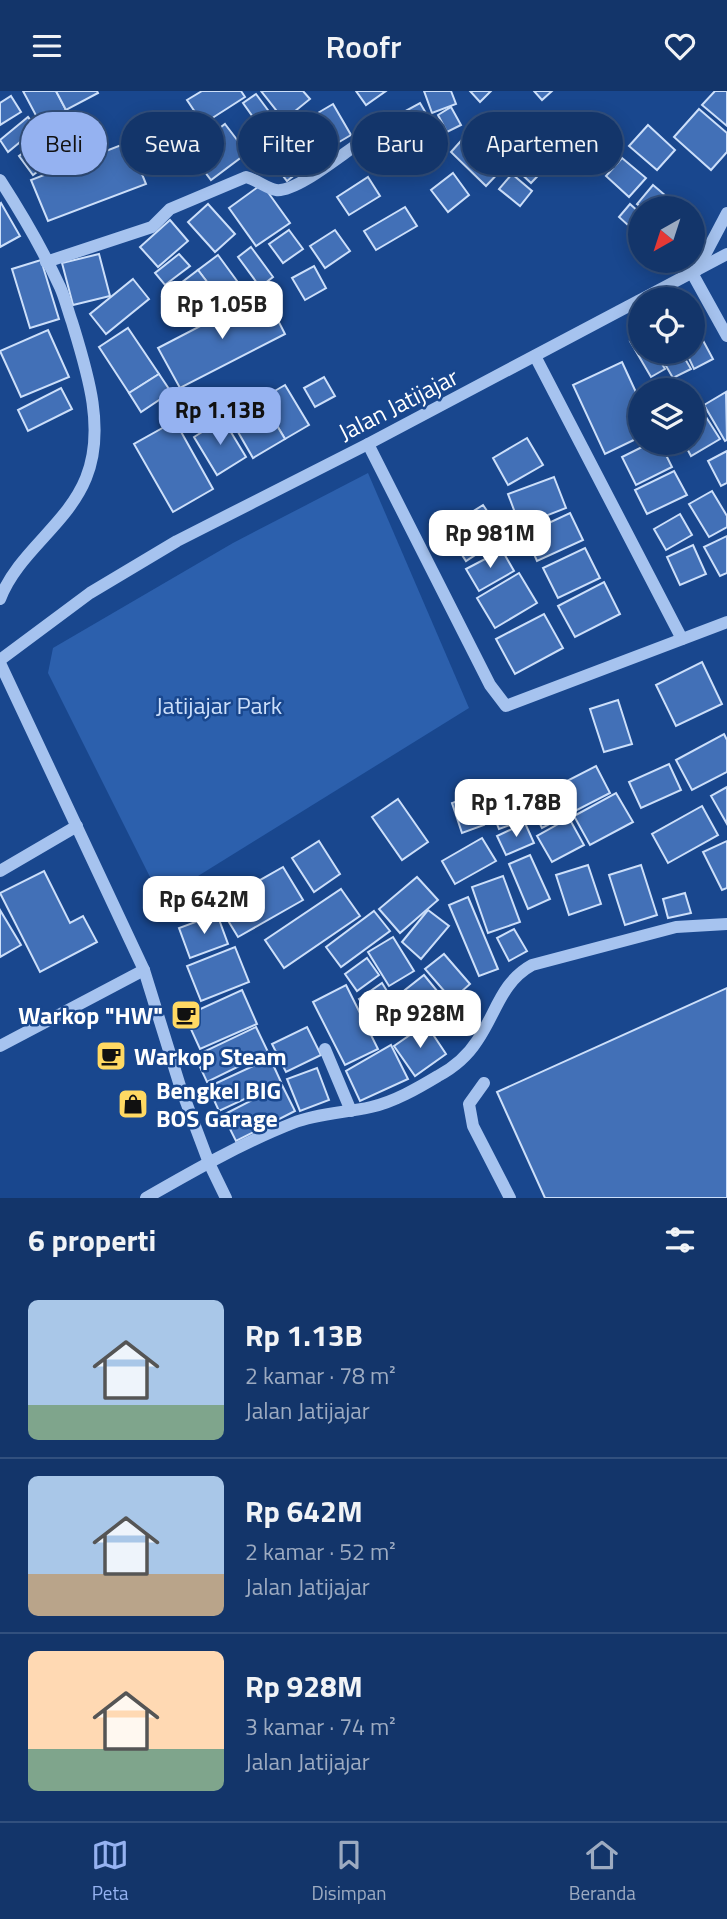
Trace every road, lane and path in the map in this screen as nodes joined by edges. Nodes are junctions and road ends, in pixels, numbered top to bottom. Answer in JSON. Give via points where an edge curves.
{"nodes":[{"id":1,"x":352,"y":148,"type":"edge"},
{"id":2,"x":0,"y":180,"type":"edge"},
{"id":3,"x":727,"y":213,"type":"edge"},
{"id":4,"x":705,"y":252,"type":"edge"},
{"id":5,"x":727,"y":254,"type":"edge"},
{"id":6,"x":46,"y":262,"type":"junction"},
{"id":7,"x":705,"y":266,"type":"edge"},
{"id":8,"x":692,"y":273,"type":"edge"},
{"id":9,"x":695,"y":273,"type":"edge"},
{"id":10,"x":666,"y":287,"type":"edge"},
{"id":11,"x":628,"y":307,"type":"edge"},
{"id":12,"x":727,"y":336,"type":"edge"},
{"id":13,"x":535,"y":356,"type":"junction"},
{"id":14,"x":368,"y":444,"type":"junction"},
{"id":15,"x":0,"y":599,"type":"edge"},
{"id":16,"x":727,"y":622,"type":"edge"},
{"id":17,"x":682,"y":639,"type":"junction"},
{"id":18,"x":0,"y":661,"type":"edge"},
{"id":19,"x":78,"y":826,"type":"junction"},
{"id":20,"x":0,"y":871,"type":"edge"},
{"id":21,"x":727,"y":924,"type":"edge"},
{"id":22,"x":144,"y":970,"type":"junction"},
{"id":23,"x":0,"y":1046,"type":"edge"},
{"id":24,"x":325,"y":1049,"type":"dead end"},
{"id":25,"x":484,"y":1083,"type":"dead end"},
{"id":26,"x":351,"y":1111,"type":"junction"},
{"id":27,"x":209,"y":1163,"type":"junction"},
{"id":28,"x":146,"y":1198,"type":"edge"},
{"id":29,"x":226,"y":1198,"type":"edge"},
{"id":30,"x":510,"y":1198,"type":"edge"}],
"edges":[{"from":1,"to":6,"type":"street","via":[[291,189],[275,191],[246,177],[170,209],[152,227]]},
{"from":2,"to":6,"type":"street"},
{"from":3,"to":4,"type":"street"},
{"from":5,"to":7,"type":"street","name":"Jalan Jatijajar"},
{"from":6,"to":15,"type":"street","via":[[61,289],[84,367],[93,403],[94,450],[86,480],[64,514],[20,564]]},
{"from":8,"to":10,"type":"street","name":"Jalan Jatijajar"},
{"from":9,"to":12,"type":"street"},
{"from":11,"to":13,"type":"street","name":"Jalan Jatijajar"},
{"from":13,"to":14,"type":"street","name":"Jalan Jatijajar"},
{"from":13,"to":17,"type":"street"},
{"from":14,"to":17,"type":"street","via":[[490,685],[506,706]]},
{"from":14,"to":18,"type":"street","name":"Jalan Jatijajar","via":[[132,567]]},
{"from":16,"to":17,"type":"street"},
{"from":18,"to":19,"type":"street","name":"Jalan Jatijajar"},
{"from":19,"to":20,"type":"street"},
{"from":19,"to":22,"type":"street","name":"Jalan Jatijajar"},
{"from":21,"to":26,"type":"street","via":[[676,927],[533,965],[508,986],[465,1056],[440,1076],[406,1093]]},
{"from":22,"to":23,"type":"street"},
{"from":22,"to":27,"type":"street","name":"Jalan Jatijajar"},
{"from":24,"to":26,"type":"street"},
{"from":25,"to":30,"type":"street","via":[[469,1104],[473,1126]]},
{"from":26,"to":27,"type":"street","via":[[291,1123]]},
{"from":27,"to":28,"type":"street"},
{"from":27,"to":29,"type":"street","name":"Jalan Jatijajar"}]}
